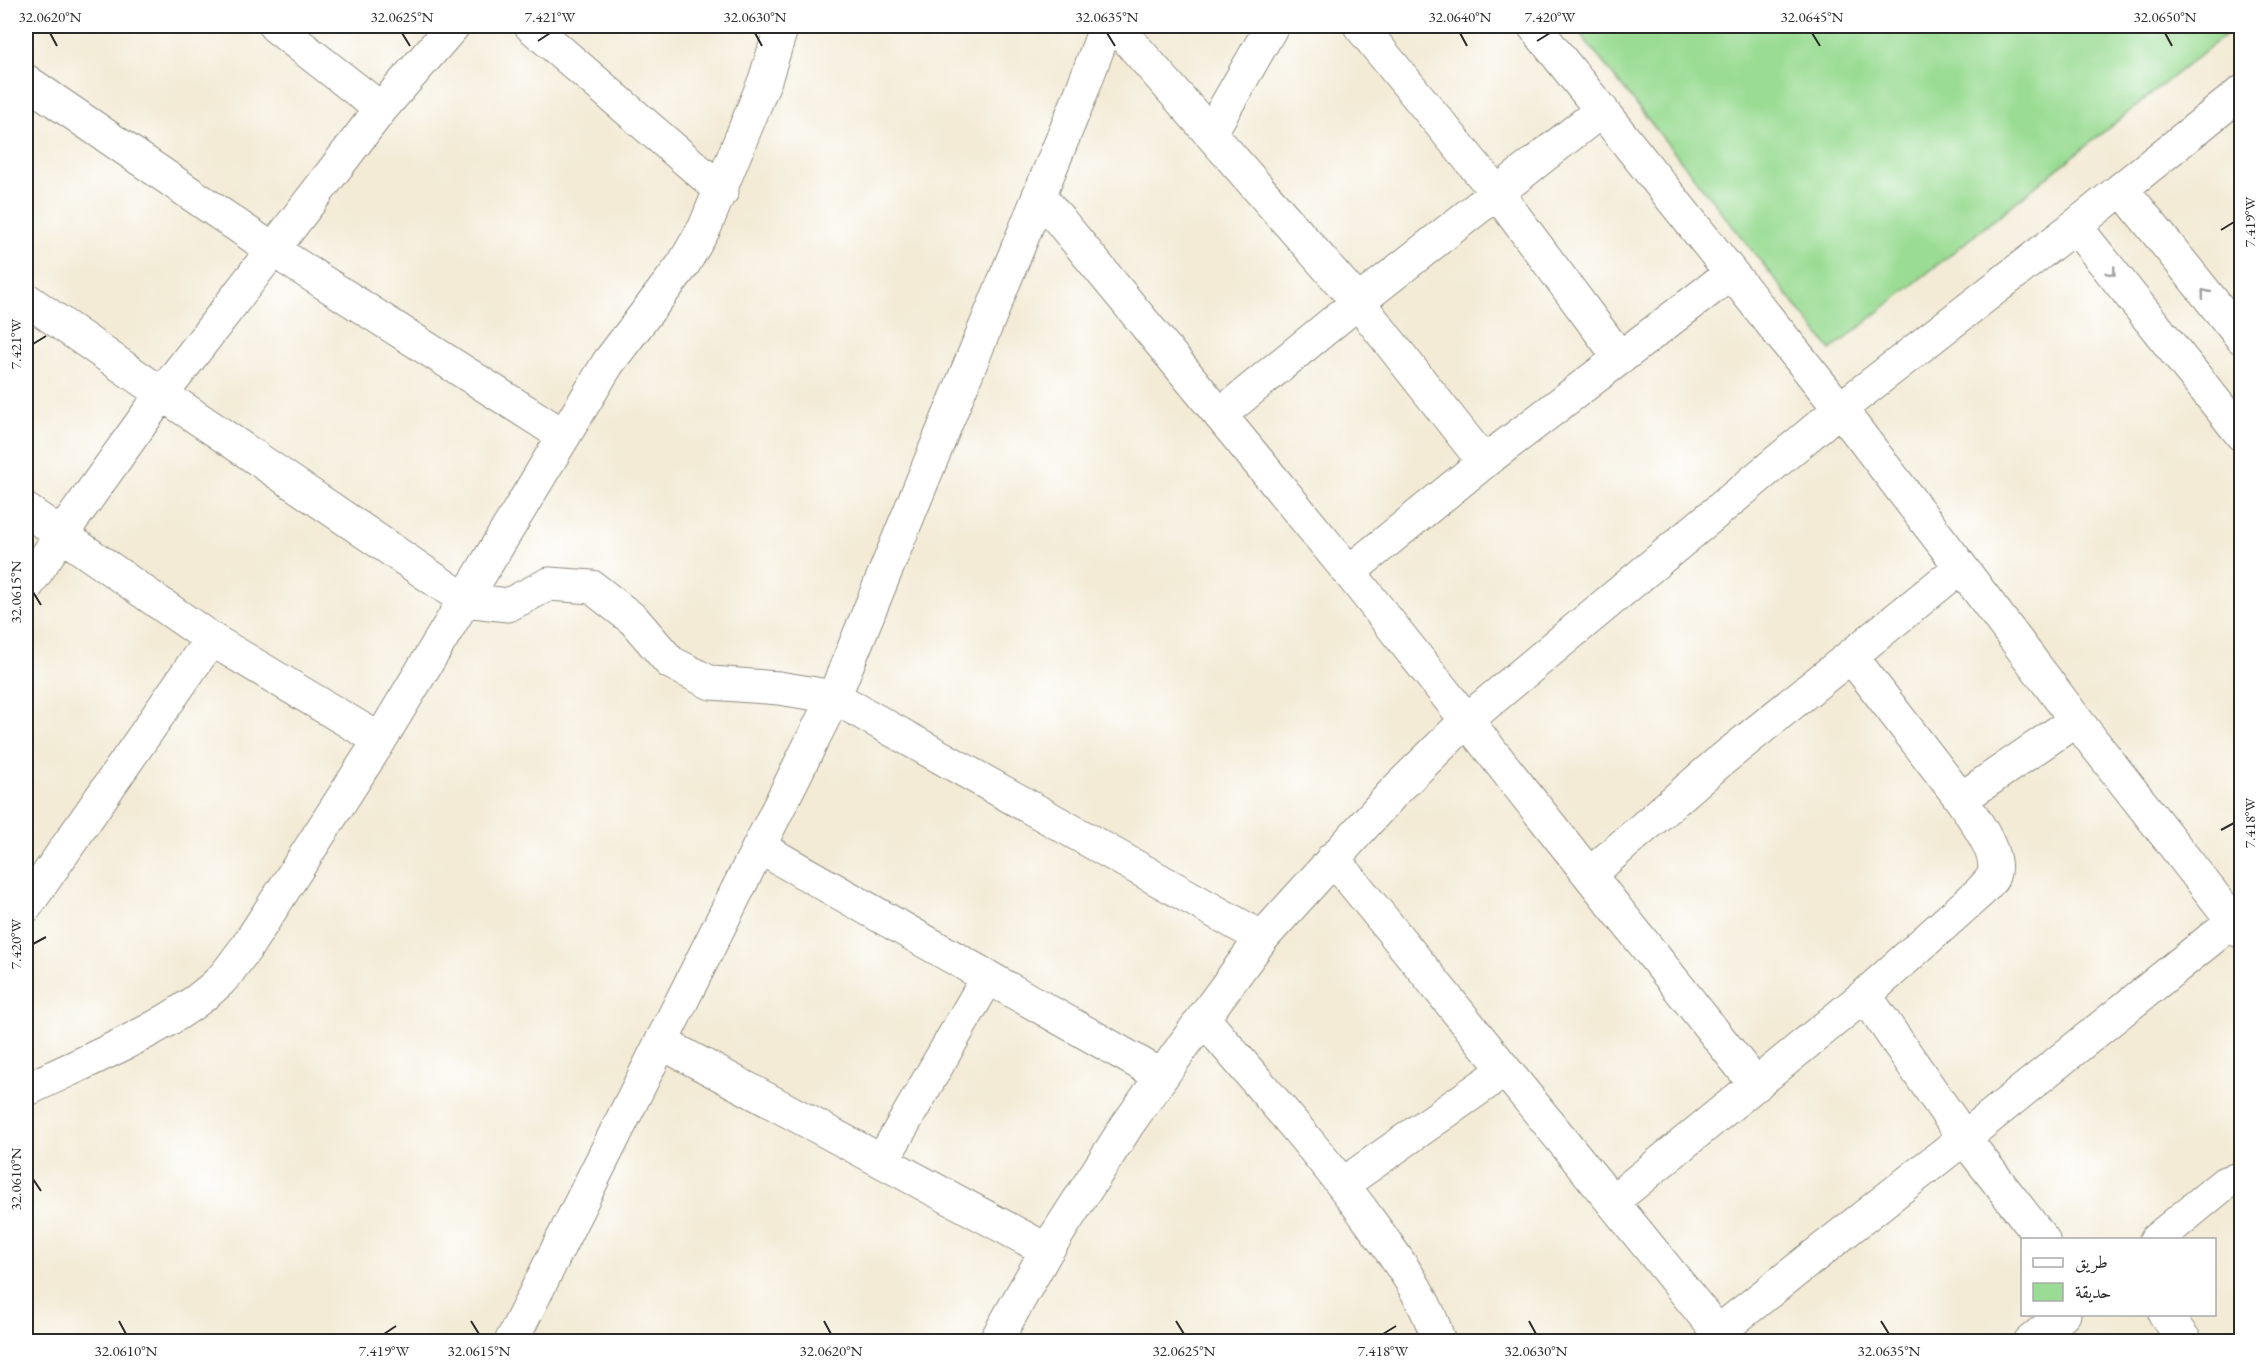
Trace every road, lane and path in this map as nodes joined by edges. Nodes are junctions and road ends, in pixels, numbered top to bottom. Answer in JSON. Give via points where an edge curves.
{"nodes":[{"id":1,"x":275,"y":26,"type":"edge"},
{"id":2,"x":453,"y":26,"type":"edge"},
{"id":3,"x":531,"y":26,"type":"edge"},
{"id":4,"x":782,"y":26,"type":"edge"},
{"id":5,"x":1106,"y":26,"type":"edge"},
{"id":6,"x":1116,"y":26,"type":"edge"},
{"id":7,"x":1272,"y":26,"type":"edge"},
{"id":8,"x":1360,"y":26,"type":"edge"},
{"id":9,"x":1534,"y":26,"type":"edge"},
{"id":10,"x":26,"y":81,"type":"edge"},
{"id":11,"x":2241,"y":92,"type":"edge"},
{"id":12,"x":381,"y":109,"type":"junction"},
{"id":13,"x":1602,"y":110,"type":"junction"},
{"id":14,"x":1210,"y":132,"type":"junction"},
{"id":15,"x":2122,"y":189,"type":"junction"},
{"id":16,"x":722,"y":191,"type":"junction"},
{"id":17,"x":1497,"y":192,"type":"junction"},
{"id":18,"x":1039,"y":195,"type":"junction"},
{"id":19,"x":2075,"y":226,"type":"junction"},
{"id":20,"x":273,"y":250,"type":"junction"},
{"id":21,"x":1730,"y":274,"type":"junction"},
{"id":22,"x":26,"y":299,"type":"edge"},
{"id":23,"x":1358,"y":302,"type":"junction"},
{"id":24,"x":2241,"y":338,"type":"edge"},
{"id":25,"x":1620,"y":358,"type":"junction"},
{"id":26,"x":162,"y":394,"type":"junction"},
{"id":27,"x":1839,"y":409,"type":"junction"},
{"id":28,"x":1220,"y":415,"type":"junction"},
{"id":29,"x":2241,"y":435,"type":"edge"},
{"id":30,"x":564,"y":436,"type":"junction"},
{"id":31,"x":1484,"y":462,"type":"junction"},
{"id":32,"x":26,"y":510,"type":"edge"},
{"id":33,"x":60,"y":534,"type":"junction"},
{"id":34,"x":1962,"y":567,"type":"junction"},
{"id":35,"x":1349,"y":572,"type":"junction"},
{"id":36,"x":26,"y":587,"type":"edge"},
{"id":37,"x":465,"y":600,"type":"junction"},
{"id":38,"x":211,"y":639,"type":"junction"},
{"id":39,"x":1851,"y":656,"type":"junction"},
{"id":40,"x":834,"y":697,"type":"junction"},
{"id":41,"x":1467,"y":720,"type":"junction"},
{"id":42,"x":2076,"y":720,"type":"junction"},
{"id":43,"x":380,"y":740,"type":"junction"},
{"id":44,"x":1961,"y":798,"type":"junction"},
{"id":45,"x":759,"y":847,"type":"junction"},
{"id":46,"x":1333,"y":858,"type":"junction"},
{"id":47,"x":1590,"y":874,"type":"junction"},
{"id":48,"x":26,"y":906,"type":"edge"},
{"id":49,"x":2239,"y":922,"type":"edge"},
{"id":50,"x":1262,"y":938,"type":"junction"},
{"id":51,"x":988,"y":977,"type":"junction"},
{"id":52,"x":1865,"y":995,"type":"junction"},
{"id":53,"x":1203,"y":1018,"type":"junction"},
{"id":54,"x":662,"y":1042,"type":"junction"},
{"id":55,"x":1505,"y":1070,"type":"junction"},
{"id":56,"x":1162,"y":1076,"type":"junction"},
{"id":57,"x":1756,"y":1085,"type":"junction"},
{"id":58,"x":26,"y":1090,"type":"edge"},
{"id":59,"x":1964,"y":1138,"type":"junction"},
{"id":60,"x":882,"y":1161,"type":"junction"},
{"id":61,"x":2241,"y":1178,"type":"edge"},
{"id":62,"x":1343,"y":1184,"type":"junction"},
{"id":63,"x":1613,"y":1201,"type":"junction"},
{"id":64,"x":2042,"y":1238,"type":"edge"},
{"id":65,"x":2157,"y":1238,"type":"edge"},
{"id":66,"x":1047,"y":1250,"type":"junction"},
{"id":67,"x":2061,"y":1316,"type":"edge"},
{"id":68,"x":2167,"y":1316,"type":"edge"},
{"id":69,"x":1718,"y":1338,"type":"edge"},
{"id":70,"x":511,"y":1341,"type":"edge"},
{"id":71,"x":995,"y":1341,"type":"edge"},
{"id":72,"x":1439,"y":1341,"type":"edge"},
{"id":73,"x":2030,"y":1341,"type":"edge"},
{"id":74,"x":2186,"y":1341,"type":"edge"}],
"edges":[{"from":1,"to":12,"type":"street"},
{"from":2,"to":12,"type":"street"},
{"from":3,"to":16,"type":"street"},
{"from":4,"to":16,"type":"street"},
{"from":5,"to":18,"type":"street"},
{"from":6,"to":14,"type":"street"},
{"from":7,"to":14,"type":"street"},
{"from":8,"to":17,"type":"street"},
{"from":9,"to":13,"type":"street"},
{"from":10,"to":20,"type":"street"},
{"from":11,"to":15,"type":"street"},
{"from":12,"to":20,"type":"street"},
{"from":13,"to":17,"type":"street"},
{"from":13,"to":21,"type":"street"},
{"from":14,"to":23,"type":"street"},
{"from":15,"to":19,"type":"street"},
{"from":24,"to":15,"type":"street","one_way":true},
{"from":16,"to":30,"type":"street","via":[[683,265],[608,363]]},
{"from":17,"to":23,"type":"street"},
{"from":17,"to":25,"type":"street"},
{"from":18,"to":28,"type":"street"},
{"from":18,"to":40,"type":"street"},
{"from":19,"to":27,"type":"street"},
{"from":19,"to":29,"type":"street","one_way":true},
{"from":20,"to":26,"type":"street"},
{"from":20,"to":30,"type":"street"},
{"from":21,"to":25,"type":"street"},
{"from":21,"to":27,"type":"street"},
{"from":22,"to":26,"type":"street"},
{"from":23,"to":28,"type":"street"},
{"from":23,"to":31,"type":"street"},
{"from":25,"to":31,"type":"street"},
{"from":26,"to":33,"type":"street"},
{"from":26,"to":37,"type":"street"},
{"from":27,"to":34,"type":"street"},
{"from":27,"to":41,"type":"street"},
{"from":28,"to":35,"type":"street"},
{"from":30,"to":37,"type":"street"},
{"from":31,"to":35,"type":"street"},
{"from":32,"to":33,"type":"street"},
{"from":33,"to":36,"type":"street"},
{"from":33,"to":38,"type":"street"},
{"from":34,"to":39,"type":"street"},
{"from":34,"to":42,"type":"street"},
{"from":35,"to":41,"type":"street"},
{"from":37,"to":40,"type":"street","via":[[508,605],[549,584],[592,586],[634,620],[670,662],[711,683]]},
{"from":37,"to":43,"type":"street"},
{"from":38,"to":43,"type":"street"},
{"from":38,"to":48,"type":"street"},
{"from":39,"to":44,"type":"street"},
{"from":39,"to":47,"type":"street","via":[[1718,763]]},
{"from":40,"to":45,"type":"street"},
{"from":40,"to":50,"type":"street"},
{"from":41,"to":46,"type":"street"},
{"from":41,"to":47,"type":"street"},
{"from":42,"to":44,"type":"street"},
{"from":42,"to":49,"type":"street"},
{"from":43,"to":58,"type":"street","via":[[246,948],[220,981],[188,1008]]},
{"from":44,"to":52,"type":"street","via":[[1990,846],[1996,864],[1993,876],[1982,891]]},
{"from":45,"to":51,"type":"street"},
{"from":45,"to":54,"type":"street"},
{"from":46,"to":50,"type":"street"},
{"from":46,"to":55,"type":"street"},
{"from":47,"to":57,"type":"street"},
{"from":49,"to":59,"type":"street"},
{"from":50,"to":53,"type":"street"},
{"from":51,"to":56,"type":"street"},
{"from":51,"to":60,"type":"street"},
{"from":52,"to":57,"type":"street"},
{"from":52,"to":59,"type":"street"},
{"from":53,"to":56,"type":"street"},
{"from":53,"to":62,"type":"street"},
{"from":54,"to":60,"type":"street"},
{"from":54,"to":70,"type":"street"},
{"from":55,"to":62,"type":"street"},
{"from":55,"to":63,"type":"street"},
{"from":56,"to":66,"type":"street"},
{"from":57,"to":63,"type":"street"},
{"from":59,"to":64,"type":"street"},
{"from":59,"to":69,"type":"street"},
{"from":60,"to":66,"type":"street"},
{"from":61,"to":65,"type":"street","via":[[2225,1183]]},
{"from":62,"to":72,"type":"street","via":[[1413,1281]]},
{"from":63,"to":69,"type":"street"},
{"from":66,"to":71,"type":"street"},
{"from":67,"to":73,"type":"street"},
{"from":68,"to":74,"type":"street"}]}
